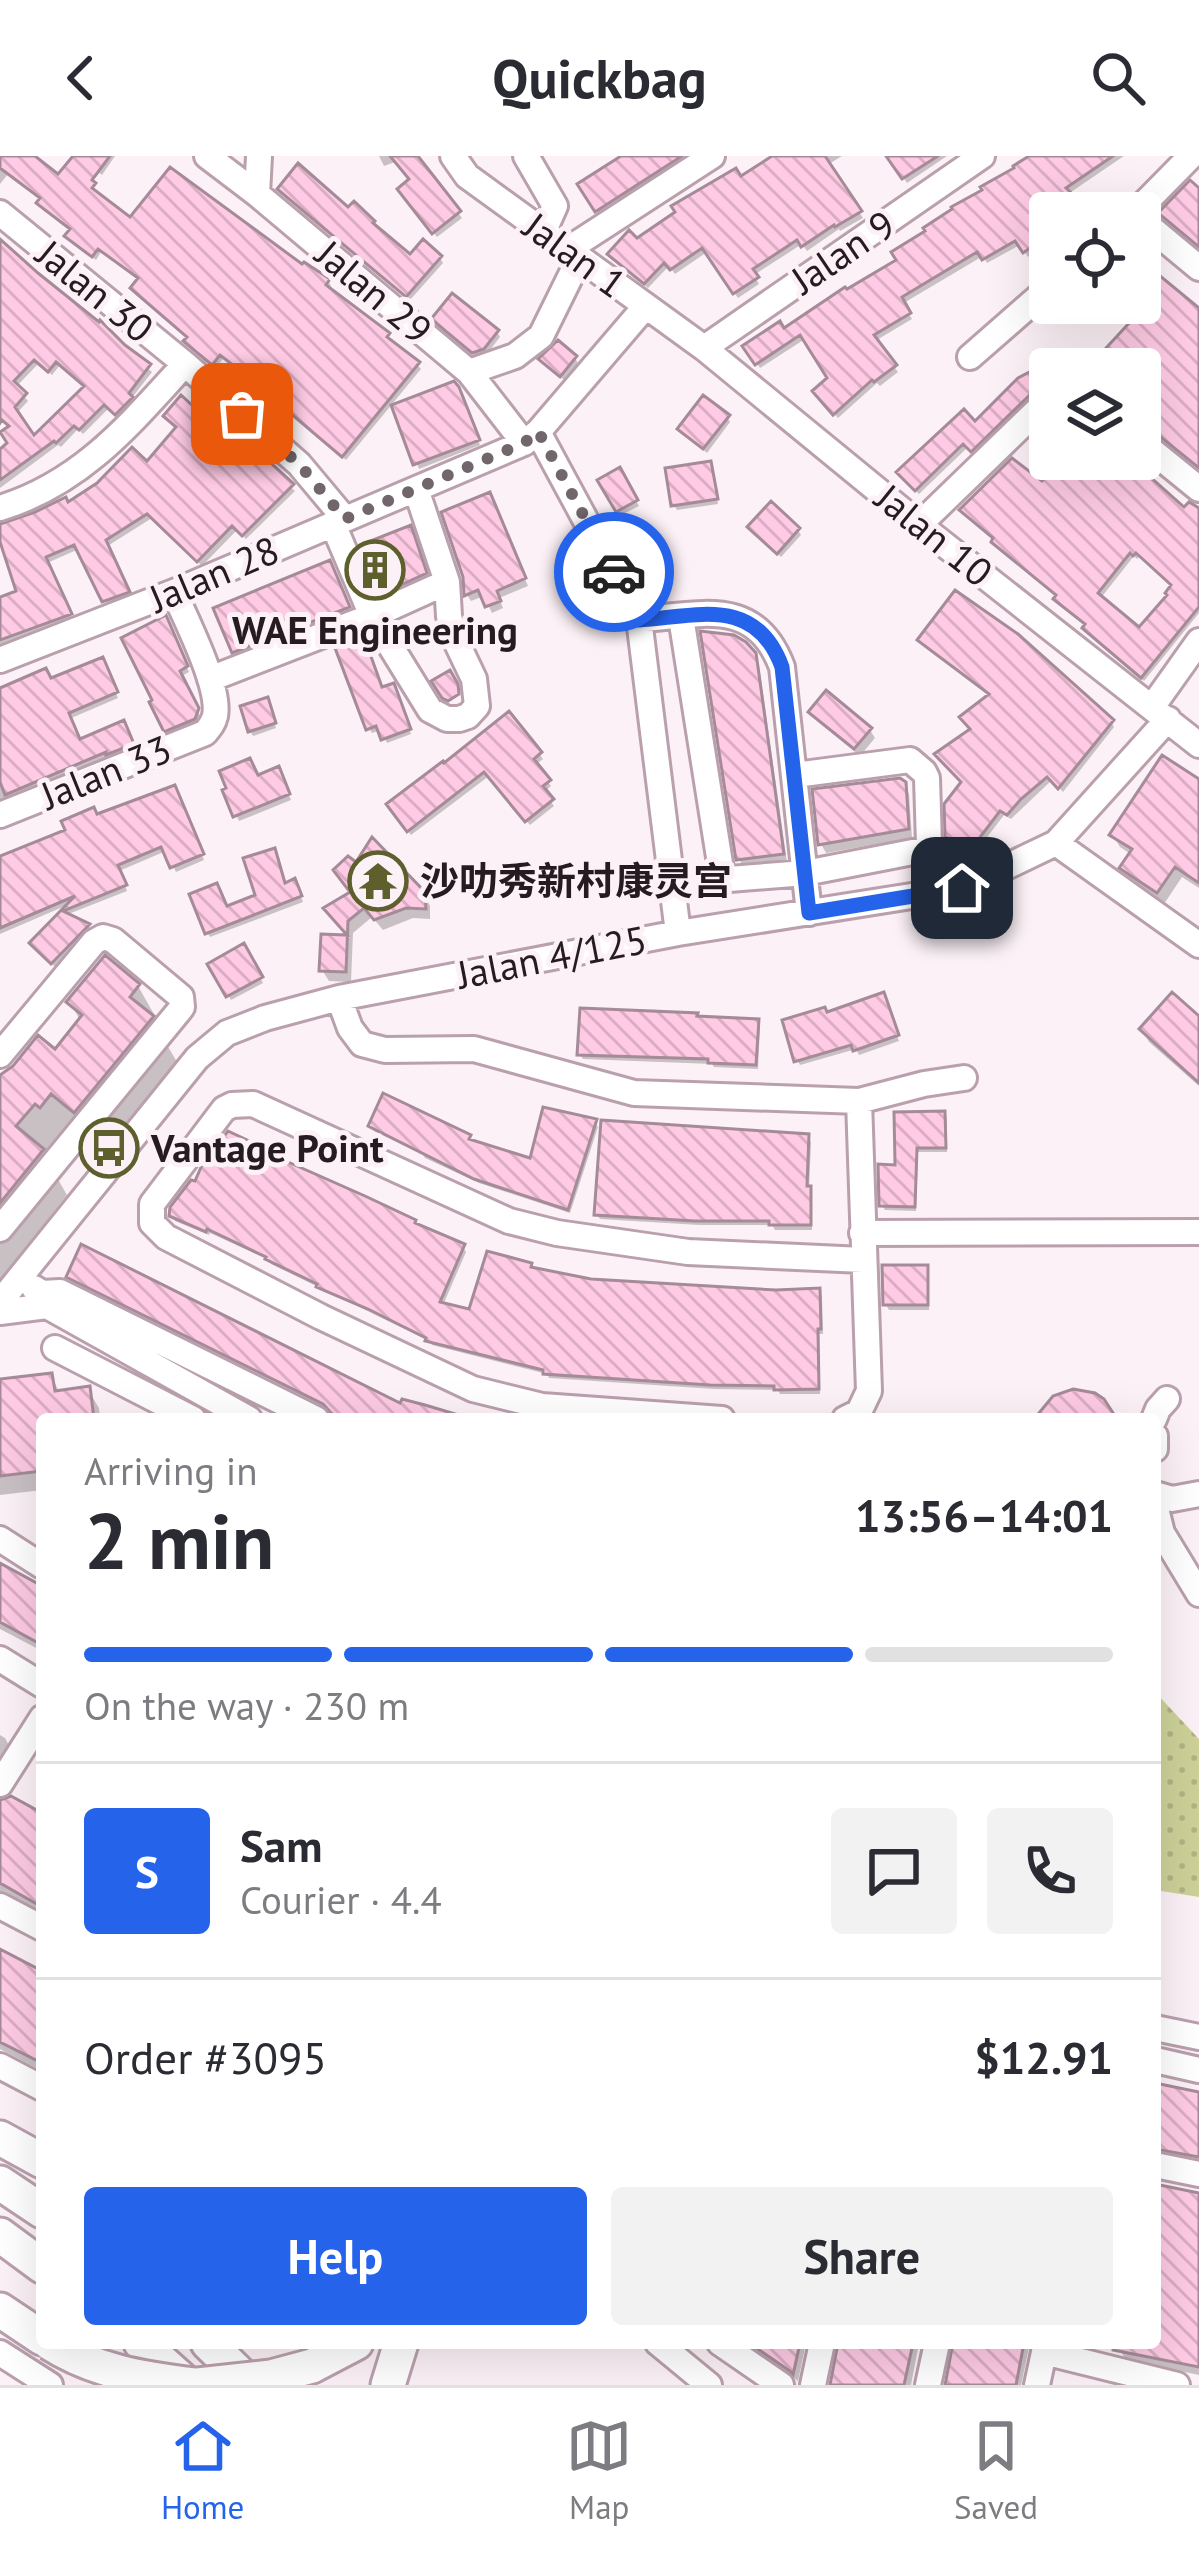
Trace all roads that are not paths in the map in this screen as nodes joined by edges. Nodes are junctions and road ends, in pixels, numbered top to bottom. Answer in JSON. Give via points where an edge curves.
{"nodes":[{"id":1,"x":207,"y":156,"type":"edge"},
{"id":2,"x":259,"y":156,"type":"edge"},
{"id":3,"x":453,"y":156,"type":"edge"},
{"id":4,"x":526,"y":156,"type":"edge"},
{"id":5,"x":712,"y":156,"type":"edge"},
{"id":6,"x":982,"y":156,"type":"edge"},
{"id":7,"x":1191,"y":156,"type":"edge"},
{"id":8,"x":1159,"y":192,"type":"edge"},
{"id":9,"x":257,"y":194,"type":"junction"},
{"id":10,"x":0,"y":213,"type":"edge"},
{"id":11,"x":544,"y":233,"type":"junction"},
{"id":12,"x":1161,"y":236,"type":"edge"},
{"id":13,"x":573,"y":255,"type":"junction"},
{"id":14,"x":1199,"y":268,"type":"edge"},
{"id":15,"x":1029,"y":305,"type":"edge"},
{"id":16,"x":645,"y":307,"type":"junction"},
{"id":17,"x":704,"y":348,"type":"junction"},
{"id":18,"x":970,"y":356,"type":"dead end"},
{"id":19,"x":185,"y":364,"type":"junction"},
{"id":20,"x":469,"y":372,"type":"junction"},
{"id":21,"x":1029,"y":418,"type":"edge"},
{"id":22,"x":531,"y":437,"type":"junction"},
{"id":23,"x":1161,"y":458,"type":"edge"},
{"id":24,"x":416,"y":489,"type":"junction"},
{"id":25,"x":1199,"y":489,"type":"edge"},
{"id":26,"x":0,"y":508,"type":"edge"},
{"id":27,"x":339,"y":522,"type":"junction"},
{"id":28,"x":920,"y":524,"type":"junction"},
{"id":29,"x":447,"y":582,"type":"junction"},
{"id":30,"x":174,"y":592,"type":"junction"},
{"id":31,"x":372,"y":616,"type":"junction"},
{"id":32,"x":681,"y":617,"type":"junction"},
{"id":33,"x":639,"y":620,"type":"junction"},
{"id":34,"x":1199,"y":641,"type":"edge"},
{"id":35,"x":0,"y":661,"type":"edge"},
{"id":36,"x":210,"y":679,"type":"junction"},
{"id":37,"x":1160,"y":713,"type":"junction"},
{"id":38,"x":1199,"y":745,"type":"edge"},
{"id":39,"x":795,"y":776,"type":"junction"},
{"id":40,"x":0,"y":814,"type":"edge"},
{"id":41,"x":1056,"y":843,"type":"junction"},
{"id":42,"x":805,"y":873,"type":"junction"},
{"id":43,"x":809,"y":913,"type":"junction"},
{"id":44,"x":678,"y":933,"type":"junction"},
{"id":45,"x":1198,"y":944,"type":"edge"},
{"id":46,"x":339,"y":998,"type":"junction"},
{"id":47,"x":0,"y":1055,"type":"edge"},
{"id":48,"x":964,"y":1078,"type":"dead end"},
{"id":49,"x":859,"y":1101,"type":"junction"},
{"id":50,"x":0,"y":1229,"type":"edge"},
{"id":51,"x":1199,"y":1232,"type":"edge"},
{"id":52,"x":862,"y":1233,"type":"junction"},
{"id":53,"x":52,"y":1238,"type":"junction"},
{"id":54,"x":863,"y":1260,"type":"junction"},
{"id":55,"x":19,"y":1279,"type":"junction"},
{"id":56,"x":50,"y":1297,"type":"junction"},
{"id":57,"x":0,"y":1302,"type":"edge"},
{"id":58,"x":0,"y":1312,"type":"edge"},
{"id":59,"x":55,"y":1348,"type":"dead end"},
{"id":60,"x":255,"y":1390,"type":"junction"},
{"id":61,"x":181,"y":1413,"type":"edge"},
{"id":62,"x":236,"y":1413,"type":"edge"},
{"id":63,"x":246,"y":1413,"type":"edge"},
{"id":64,"x":303,"y":1413,"type":"edge"},
{"id":65,"x":639,"y":1413,"type":"edge"},
{"id":66,"x":858,"y":1413,"type":"edge"},
{"id":67,"x":1199,"y":1494,"type":"edge"},
{"id":68,"x":1161,"y":1505,"type":"edge"},
{"id":69,"x":1161,"y":1524,"type":"edge"},
{"id":70,"x":0,"y":1539,"type":"edge"},
{"id":71,"x":36,"y":1562,"type":"edge"},
{"id":72,"x":1199,"y":1594,"type":"edge"},
{"id":73,"x":0,"y":1659,"type":"edge"},
{"id":74,"x":36,"y":1680,"type":"edge"},
{"id":75,"x":33,"y":1751,"type":"edge"},
{"id":76,"x":0,"y":1784,"type":"edge"},
{"id":77,"x":0,"y":1906,"type":"edge"},
{"id":78,"x":36,"y":1925,"type":"edge"},
{"id":79,"x":1161,"y":2029,"type":"edge"},
{"id":80,"x":1199,"y":2036,"type":"edge"},
{"id":81,"x":1161,"y":2061,"type":"edge"},
{"id":82,"x":0,"y":2066,"type":"edge"},
{"id":83,"x":1199,"y":2069,"type":"edge"},
{"id":84,"x":36,"y":2085,"type":"edge"},
{"id":85,"x":0,"y":2138,"type":"edge"},
{"id":86,"x":36,"y":2158,"type":"edge"},
{"id":87,"x":1161,"y":2166,"type":"edge"},
{"id":88,"x":1199,"y":2174,"type":"edge"},
{"id":89,"x":0,"y":2183,"type":"edge"},
{"id":90,"x":36,"y":2207,"type":"edge"},
{"id":91,"x":0,"y":2235,"type":"edge"},
{"id":92,"x":36,"y":2262,"type":"edge"},
{"id":93,"x":59,"y":2349,"type":"edge"},
{"id":94,"x":148,"y":2349,"type":"edge"},
{"id":95,"x":214,"y":2349,"type":"edge"},
{"id":96,"x":345,"y":2349,"type":"edge"},
{"id":97,"x":399,"y":2349,"type":"edge"},
{"id":98,"x":665,"y":2349,"type":"edge"},
{"id":99,"x":729,"y":2349,"type":"edge"},
{"id":100,"x":821,"y":2349,"type":"edge"},
{"id":101,"x":936,"y":2349,"type":"edge"},
{"id":102,"x":1046,"y":2349,"type":"edge"},
{"id":103,"x":1053,"y":2349,"type":"edge"},
{"id":104,"x":0,"y":2353,"type":"edge"},
{"id":105,"x":50,"y":2385,"type":"edge"},
{"id":106,"x":193,"y":2385,"type":"edge"},
{"id":107,"x":251,"y":2385,"type":"edge"},
{"id":108,"x":388,"y":2385,"type":"edge"},
{"id":109,"x":710,"y":2385,"type":"edge"},
{"id":110,"x":781,"y":2385,"type":"edge"},
{"id":111,"x":813,"y":2385,"type":"edge"},
{"id":112,"x":928,"y":2385,"type":"edge"},
{"id":113,"x":1037,"y":2385,"type":"edge"},
{"id":114,"x":1177,"y":2385,"type":"edge"}],
"edges":[{"from":1,"to":9,"type":"street","name":"Jalan 29"},
{"from":2,"to":9,"type":"street"},
{"from":3,"to":11,"type":"street","name":"Jalan 1","via":[[467,176]]},
{"from":4,"to":11,"type":"street","via":[[555,206]]},
{"from":5,"to":13,"type":"street"},
{"from":6,"to":17,"type":"street","name":"Jalan 9"},
{"from":7,"to":8,"type":"street"},
{"from":9,"to":20,"type":"street","name":"Jalan 29"},
{"from":10,"to":19,"type":"street","name":"Jalan 30"},
{"from":11,"to":13,"type":"street","name":"Jalan 1"},
{"from":12,"to":14,"type":"street"},
{"from":13,"to":16,"type":"street","name":"Jalan 1"},
{"from":13,"to":20,"type":"street","via":[[541,336],[515,356]]},
{"from":15,"to":18,"type":"street"},
{"from":16,"to":17,"type":"street","name":"Jalan 1"},
{"from":16,"to":22,"type":"street","name":"Jalan 28"},
{"from":17,"to":28,"type":"street","name":"Jalan 10"},
{"from":19,"to":26,"type":"street","via":[[108,447]]},
{"from":19,"to":27,"type":"street","name":"Jalan 30","via":[[299,464]]},
{"from":20,"to":22,"type":"street","name":"Jalan 29"},
{"from":21,"to":28,"type":"street"},
{"from":22,"to":24,"type":"street","name":"Jalan 28"},
{"from":22,"to":33,"type":"street","name":"Jalan 29"},
{"from":23,"to":25,"type":"street"},
{"from":24,"to":27,"type":"street","name":"Jalan 28"},
{"from":24,"to":29,"type":"street"},
{"from":27,"to":30,"type":"street","name":"Jalan 28"},
{"from":27,"to":31,"type":"street","name":"Jalan 30"},
{"from":28,"to":37,"type":"street","name":"Jalan 10"},
{"from":29,"to":31,"type":"street"},
{"from":29,"to":31,"type":"street","name":"Jalan 30","via":[[448,616],[478,697],[468,716],[447,719],[430,710]]},
{"from":30,"to":35,"type":"street","name":"Jalan 28"},
{"from":30,"to":36,"type":"street","name":"Jalan 33"},
{"from":31,"to":36,"type":"street"},
{"from":32,"to":33,"type":"street"},
{"from":32,"to":39,"type":"street","via":[[743,618],[776,650]]},
{"from":32,"to":42,"type":"street","via":[[722,876]]},
{"from":33,"to":44,"type":"street"},
{"from":34,"to":37,"type":"street","name":"Jalan 4/125"},
{"from":36,"to":40,"type":"street","name":"Jalan 33","via":[[216,712],[205,733]]},
{"from":37,"to":38,"type":"street","name":"Jalan 10"},
{"from":37,"to":41,"type":"street","name":"Jalan 4/125"},
{"from":39,"to":42,"type":"street"},
{"from":39,"to":42,"type":"street","via":[[906,760],[927,778],[926,848]]},
{"from":41,"to":43,"type":"street","name":"Jalan 4/125","via":[[962,888]]},
{"from":41,"to":45,"type":"street"},
{"from":42,"to":43,"type":"street"},
{"from":43,"to":44,"type":"street","name":"Jalan 4/125"},
{"from":44,"to":46,"type":"street","name":"Jalan 4/125"},
{"from":46,"to":49,"type":"street","via":[[362,1044],[385,1050],[474,1049],[634,1093]]},
{"from":46,"to":53,"type":"street","name":"Jalan 4/125","via":[[227,1033],[197,1058]]},
{"from":47,"to":50,"type":"street","via":[[103,937],[181,997],[179,1012]]},
{"from":48,"to":49,"type":"street"},
{"from":49,"to":52,"type":"street"},
{"from":51,"to":52,"type":"street"},
{"from":52,"to":54,"type":"street"},
{"from":53,"to":55,"type":"street","name":"Jalan 4/125"},
{"from":53,"to":56,"type":"street"},
{"from":54,"to":65,"type":"street","via":[[688,1252],[509,1221],[253,1104],[224,1109],[152,1204],[152,1223],[166,1237],[473,1389],[542,1406]]},
{"from":54,"to":66,"type":"street","via":[[869,1391]]},
{"from":55,"to":56,"type":"street"},
{"from":55,"to":57,"type":"street","name":"Jalan 4/125"},
{"from":56,"to":58,"type":"street"},
{"from":56,"to":60,"type":"street"},
{"from":56,"to":62,"type":"street"},
{"from":59,"to":61,"type":"street"},
{"from":60,"to":63,"type":"street"},
{"from":60,"to":64,"type":"street"},
{"from":67,"to":68,"type":"street"},
{"from":69,"to":72,"type":"street"},
{"from":70,"to":71,"type":"street"},
{"from":73,"to":74,"type":"street"},
{"from":75,"to":76,"type":"street"},
{"from":77,"to":78,"type":"street"},
{"from":79,"to":80,"type":"street"},
{"from":81,"to":83,"type":"street"},
{"from":82,"to":84,"type":"street"},
{"from":85,"to":86,"type":"highway"},
{"from":87,"to":88,"type":"street"},
{"from":89,"to":90,"type":"highway"},
{"from":91,"to":92,"type":"highway"},
{"from":93,"to":106,"type":"highway","bridge":true,"via":[[135,2378]]},
{"from":94,"to":106,"type":"highway"},
{"from":95,"to":107,"type":"highway"},
{"from":96,"to":106,"type":"highway","bridge":true,"via":[[271,2377]]},
{"from":97,"to":108,"type":"highway"},
{"from":98,"to":109,"type":"street"},
{"from":99,"to":110,"type":"street"},
{"from":100,"to":111,"type":"street"},
{"from":101,"to":112,"type":"street"},
{"from":102,"to":113,"type":"street"},
{"from":103,"to":114,"type":"street"},
{"from":104,"to":105,"type":"street"}]}
